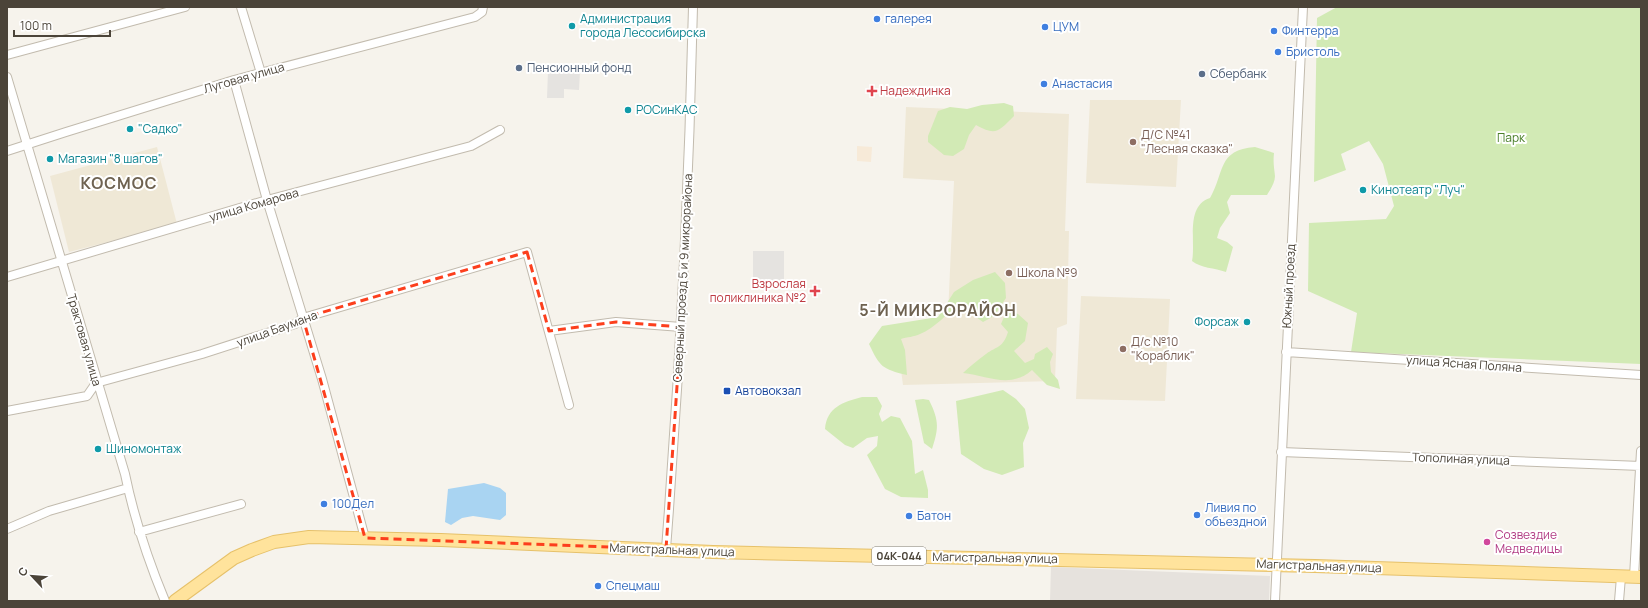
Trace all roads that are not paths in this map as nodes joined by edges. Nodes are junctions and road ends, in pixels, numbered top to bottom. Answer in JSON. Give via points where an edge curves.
{"nodes":[{"id":1,"x":185,"y":7,"type":"edge"},
{"id":2,"x":241,"y":7,"type":"edge"},
{"id":3,"x":694,"y":7,"type":"edge"},
{"id":4,"x":1303,"y":7,"type":"edge"},
{"id":5,"x":482,"y":9,"type":"edge"},
{"id":6,"x":7,"y":55,"type":"edge"},
{"id":7,"x":261,"y":73,"type":"junction"},
{"id":8,"x":7,"y":77,"type":"edge"},
{"id":9,"x":234,"y":80,"type":"junction"},
{"id":10,"x":500,"y":130,"type":"dead end"},
{"id":11,"x":27,"y":146,"type":"junction"},
{"id":12,"x":7,"y":152,"type":"edge"},
{"id":13,"x":267,"y":200,"type":"junction"},
{"id":14,"x":62,"y":261,"type":"junction"},
{"id":15,"x":7,"y":278,"type":"edge"},
{"id":16,"x":303,"y":318,"type":"junction"},
{"id":17,"x":681,"y":327,"type":"junction"},
{"id":18,"x":549,"y":331,"type":"junction"},
{"id":19,"x":1286,"y":352,"type":"junction"},
{"id":20,"x":1641,"y":375,"type":"edge"},
{"id":21,"x":96,"y":383,"type":"junction"},
{"id":22,"x":569,"y":405,"type":"dead end"},
{"id":23,"x":7,"y":411,"type":"edge"},
{"id":24,"x":1641,"y":451,"type":"edge"},
{"id":25,"x":1281,"y":452,"type":"junction"},
{"id":26,"x":1640,"y":466,"type":"edge"},
{"id":27,"x":128,"y":488,"type":"junction"},
{"id":28,"x":241,"y":504,"type":"dead end"},
{"id":29,"x":7,"y":529,"type":"edge"},
{"id":30,"x":139,"y":532,"type":"junction"},
{"id":31,"x":365,"y":538,"type":"junction"},
{"id":32,"x":666,"y":549,"type":"junction"},
{"id":33,"x":1277,"y":565,"type":"junction"},
{"id":34,"x":1621,"y":577,"type":"junction"},
{"id":35,"x":1638,"y":577,"type":"edge"},
{"id":36,"x":165,"y":601,"type":"edge"},
{"id":37,"x":175,"y":601,"type":"edge"},
{"id":38,"x":1275,"y":601,"type":"edge"},
{"id":39,"x":1619,"y":601,"type":"edge"}],
"edges":[{"from":1,"to":6,"type":"street"},
{"from":2,"to":7,"type":"street"},
{"from":3,"to":17,"type":"street","name":"Северный проезд 5 и 9 микрорайона","via":[[688,208]]},
{"from":4,"to":19,"type":"street","name":"Южный проезд"},
{"from":5,"to":7,"type":"street","name":"Луговая улица","via":[[475,17]]},
{"from":7,"to":9,"type":"street","name":"Луговая улица"},
{"from":8,"to":11,"type":"street","name":"Трактовая улица"},
{"from":9,"to":11,"type":"street","name":"Луговая улица"},
{"from":9,"to":13,"type":"street"},
{"from":10,"to":13,"type":"street","name":"улица Комарова","via":[[471,146]]},
{"from":11,"to":12,"type":"street","name":"Луговая улица"},
{"from":11,"to":14,"type":"street","name":"Трактовая улица"},
{"from":13,"to":14,"type":"street","name":"улица Комарова"},
{"from":13,"to":16,"type":"street"},
{"from":14,"to":15,"type":"street","name":"улица Комарова"},
{"from":14,"to":21,"type":"street","name":"Трактовая улица"},
{"from":16,"to":18,"type":"street","name":"улица Баумана","via":[[527,252]]},
{"from":16,"to":21,"type":"street","name":"улица Баумана","via":[[295,324],[202,354]]},
{"from":16,"to":31,"type":"street"},
{"from":17,"to":18,"type":"street","via":[[616,322]]},
{"from":17,"to":32,"type":"street","name":"Северный проезд 5 и 9 микрорайона"},
{"from":18,"to":22,"type":"street"},
{"from":19,"to":20,"type":"street","name":"улица Ясная Поляна"},
{"from":19,"to":25,"type":"street","name":"Южный проезд"},
{"from":21,"to":23,"type":"street","via":[[87,396]]},
{"from":21,"to":27,"type":"street","name":"Трактовая улица"},
{"from":24,"to":26,"type":"street"},
{"from":25,"to":26,"type":"street","name":"Тополиная улица"},
{"from":25,"to":33,"type":"street","name":"Южный проезд"},
{"from":26,"to":35,"type":"street"},
{"from":27,"to":29,"type":"street","via":[[49,511]]},
{"from":27,"to":30,"type":"street","name":"Трактовая улица"},
{"from":28,"to":30,"type":"street"},
{"from":30,"to":36,"type":"street","name":"Трактовая улица"},
{"from":31,"to":32,"type":"main road","name":"Магистральная улица","number":"04К-044"},
{"from":31,"to":37,"type":"main road","name":"Магистральная улица","number":"04К-044","via":[[309,537],[274,542],[234,558]]},
{"from":32,"to":33,"type":"main road","name":"Магистральная улица","number":"04К-044"},
{"from":33,"to":34,"type":"main road","name":"Магистральная улица","number":"04К-044"},
{"from":33,"to":38,"type":"street","name":"Южный проезд"},
{"from":34,"to":35,"type":"main road","name":"Магистральная улица","number":"04К-044"},
{"from":34,"to":39,"type":"street"}]}
